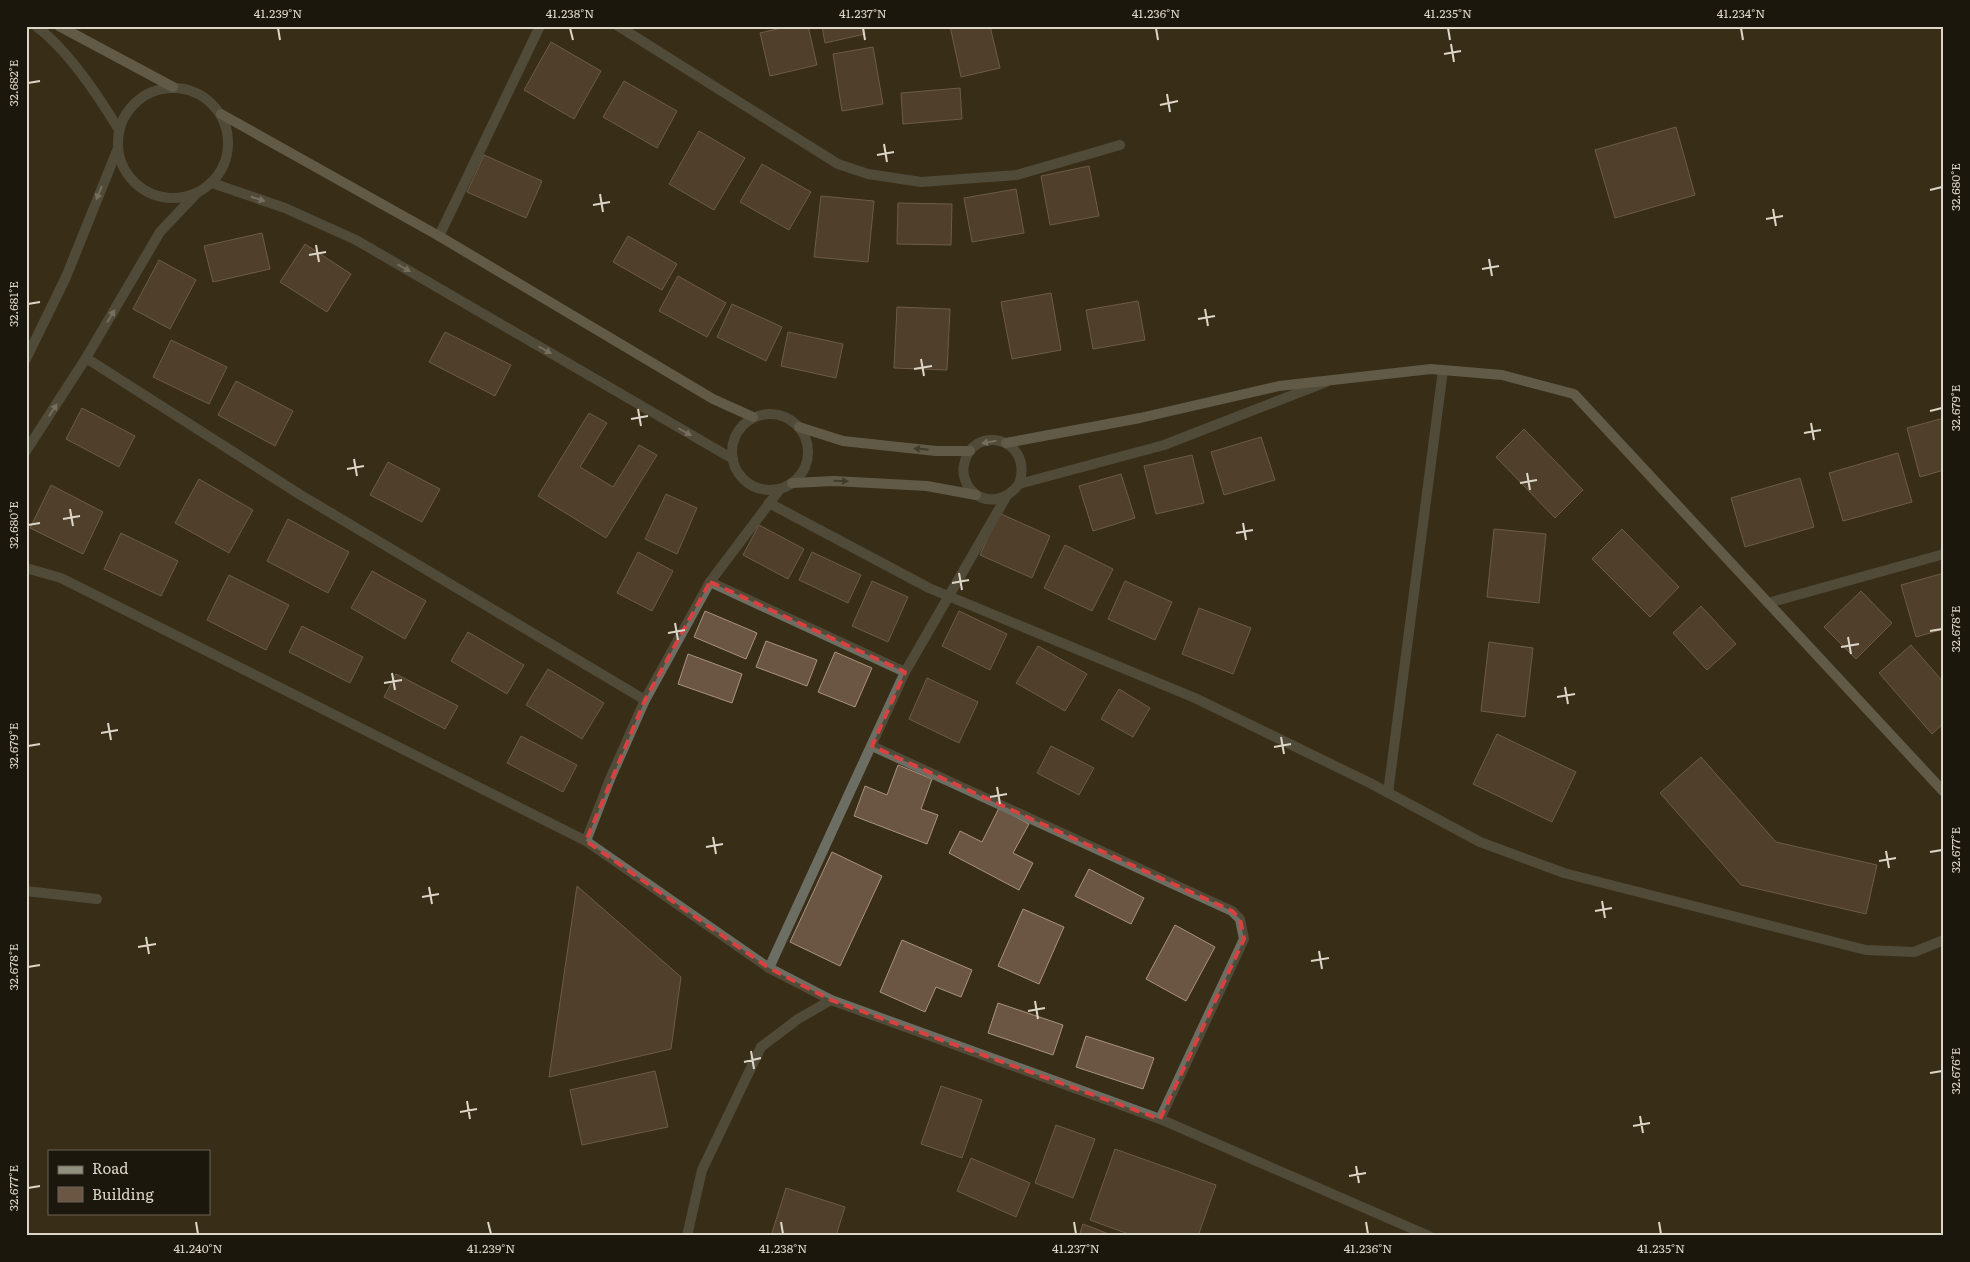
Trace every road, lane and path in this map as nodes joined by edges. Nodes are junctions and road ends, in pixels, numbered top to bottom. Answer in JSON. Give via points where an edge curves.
{"nodes":[{"id":1,"x":36,"y":26,"type":"edge"},
{"id":2,"x":60,"y":26,"type":"edge"},
{"id":3,"x":540,"y":26,"type":"edge"},
{"id":4,"x":618,"y":26,"type":"edge"},
{"id":5,"x":173,"y":87,"type":"junction"},
{"id":6,"x":221,"y":114,"type":"junction"},
{"id":7,"x":119,"y":130,"type":"junction"},
{"id":8,"x":1120,"y":145,"type":"dead end"},
{"id":9,"x":118,"y":148,"type":"junction"},
{"id":10,"x":212,"y":184,"type":"junction"},
{"id":11,"x":196,"y":194,"type":"junction"},
{"id":12,"x":440,"y":236,"type":"junction"},
{"id":13,"x":29,"y":347,"type":"edge"},
{"id":14,"x":86,"y":358,"type":"junction"},
{"id":15,"x":26,"y":359,"type":"edge"},
{"id":16,"x":1443,"y":370,"type":"junction"},
{"id":17,"x":1333,"y":380,"type":"junction"},
{"id":18,"x":754,"y":417,"type":"junction"},
{"id":19,"x":799,"y":427,"type":"junction"},
{"id":20,"x":1006,"y":443,"type":"junction"},
{"id":21,"x":26,"y":451,"type":"edge"},
{"id":22,"x":970,"y":451,"type":"junction"},
{"id":23,"x":732,"y":459,"type":"junction"},
{"id":24,"x":792,"y":483,"type":"junction"},
{"id":25,"x":1019,"y":484,"type":"junction"},
{"id":26,"x":780,"y":489,"type":"junction"},
{"id":27,"x":976,"y":495,"type":"junction"},
{"id":28,"x":1006,"y":497,"type":"junction"},
{"id":29,"x":769,"y":503,"type":"junction"},
{"id":30,"x":1944,"y":554,"type":"edge"},
{"id":31,"x":26,"y":568,"type":"edge"},
{"id":32,"x":710,"y":582,"type":"junction"},
{"id":33,"x":949,"y":595,"type":"junction"},
{"id":34,"x":1768,"y":603,"type":"junction"},
{"id":35,"x":905,"y":672,"type":"junction"},
{"id":36,"x":644,"y":700,"type":"junction"},
{"id":37,"x":872,"y":746,"type":"junction"},
{"id":38,"x":1944,"y":792,"type":"edge"},
{"id":39,"x":1388,"y":793,"type":"junction"},
{"id":40,"x":586,"y":841,"type":"junction"},
{"id":41,"x":26,"y":891,"type":"edge"},
{"id":42,"x":97,"y":899,"type":"dead end"},
{"id":43,"x":1944,"y":940,"type":"edge"},
{"id":44,"x":769,"y":968,"type":"junction"},
{"id":45,"x":831,"y":1000,"type":"junction"},
{"id":46,"x":1160,"y":1119,"type":"junction"},
{"id":47,"x":1413,"y":1232,"type":"edge"},
{"id":48,"x":687,"y":1236,"type":"edge"},
{"id":49,"x":1429,"y":1236,"type":"edge"}],
"edges":[{"from":1,"to":7,"type":"street","via":[[72,64]]},
{"from":2,"to":5,"type":"main road"},
{"from":3,"to":12,"type":"street"},
{"from":4,"to":8,"type":"street","via":[[838,164],[868,174],[921,182],[1017,175]]},
{"from":5,"to":6,"type":"street","via":[[192,90]]},
{"from":5,"to":7,"type":"street","via":[[154,90],[138,100],[126,114]]},
{"from":6,"to":10,"type":"street","via":[[228,131],[228,150],[223,168]]},
{"from":6,"to":12,"type":"main road"},
{"from":7,"to":9,"type":"street"},
{"from":9,"to":11,"type":"street","via":[[132,180],[145,191],[162,197]]},
{"from":9,"to":13,"type":"street","one_way":true,"via":[[66,277]]},
{"from":10,"to":11,"type":"street"},
{"from":10,"to":23,"type":"street","one_way":true,"via":[[285,208],[356,240]]},
{"from":14,"to":11,"type":"street","one_way":true,"via":[[160,232]]},
{"from":12,"to":18,"type":"main road","via":[[713,399]]},
{"from":13,"to":15,"type":"street"},
{"from":21,"to":14,"type":"street","one_way":true},
{"from":14,"to":36,"type":"street","via":[[299,494]]},
{"from":16,"to":17,"type":"main road"},
{"from":16,"to":34,"type":"main road","via":[[1502,375],[1574,394]]},
{"from":16,"to":39,"type":"street"},
{"from":17,"to":20,"type":"main road","via":[[1279,386],[1140,418]]},
{"from":17,"to":25,"type":"street","via":[[1164,445]]},
{"from":18,"to":19,"type":"street","via":[[765,413],[778,414]]},
{"from":18,"to":23,"type":"street","via":[[736,434]]},
{"from":22,"to":19,"type":"main road","one_way":true,"via":[[936,451],[844,441]]},
{"from":19,"to":24,"type":"street","via":[[806,438],[808,457],[801,474]]},
{"from":20,"to":22,"type":"street","one_way":true,"via":[[987,440]]},
{"from":20,"to":25,"type":"street","via":[[1020,456],[1022,475]]},
{"from":22,"to":27,"type":"street","via":[[963,469],[969,488]]},
{"from":23,"to":26,"type":"street","via":[[745,481],[768,490]]},
{"from":24,"to":26,"type":"street"},
{"from":24,"to":27,"type":"main road","one_way":true,"via":[[834,481],[927,486]]},
{"from":25,"to":28,"type":"street"},
{"from":26,"to":29,"type":"street"},
{"from":27,"to":28,"type":"street","via":[[996,500]]},
{"from":28,"to":33,"type":"street"},
{"from":29,"to":32,"type":"street"},
{"from":29,"to":33,"type":"street","via":[[929,588]]},
{"from":30,"to":34,"type":"street"},
{"from":31,"to":40,"type":"street","via":[[70,582]]},
{"from":32,"to":35,"type":"street"},
{"from":32,"to":36,"type":"street"},
{"from":33,"to":35,"type":"street"},
{"from":33,"to":39,"type":"street","via":[[1195,698]]},
{"from":34,"to":38,"type":"main road"},
{"from":35,"to":37,"type":"street"},
{"from":36,"to":40,"type":"street"},
{"from":37,"to":44,"type":"street"},
{"from":37,"to":46,"type":"street","via":[[1232,911],[1240,919],[1244,939]]},
{"from":39,"to":43,"type":"street","via":[[1480,842],[1564,874],[1866,950],[1914,952]]},
{"from":40,"to":44,"type":"street"},
{"from":41,"to":42,"type":"street"},
{"from":44,"to":45,"type":"street"},
{"from":45,"to":46,"type":"street"},
{"from":45,"to":48,"type":"street","via":[[798,1019],[761,1047],[702,1170]]},
{"from":46,"to":47,"type":"street"},
{"from":47,"to":49,"type":"street"}]}
